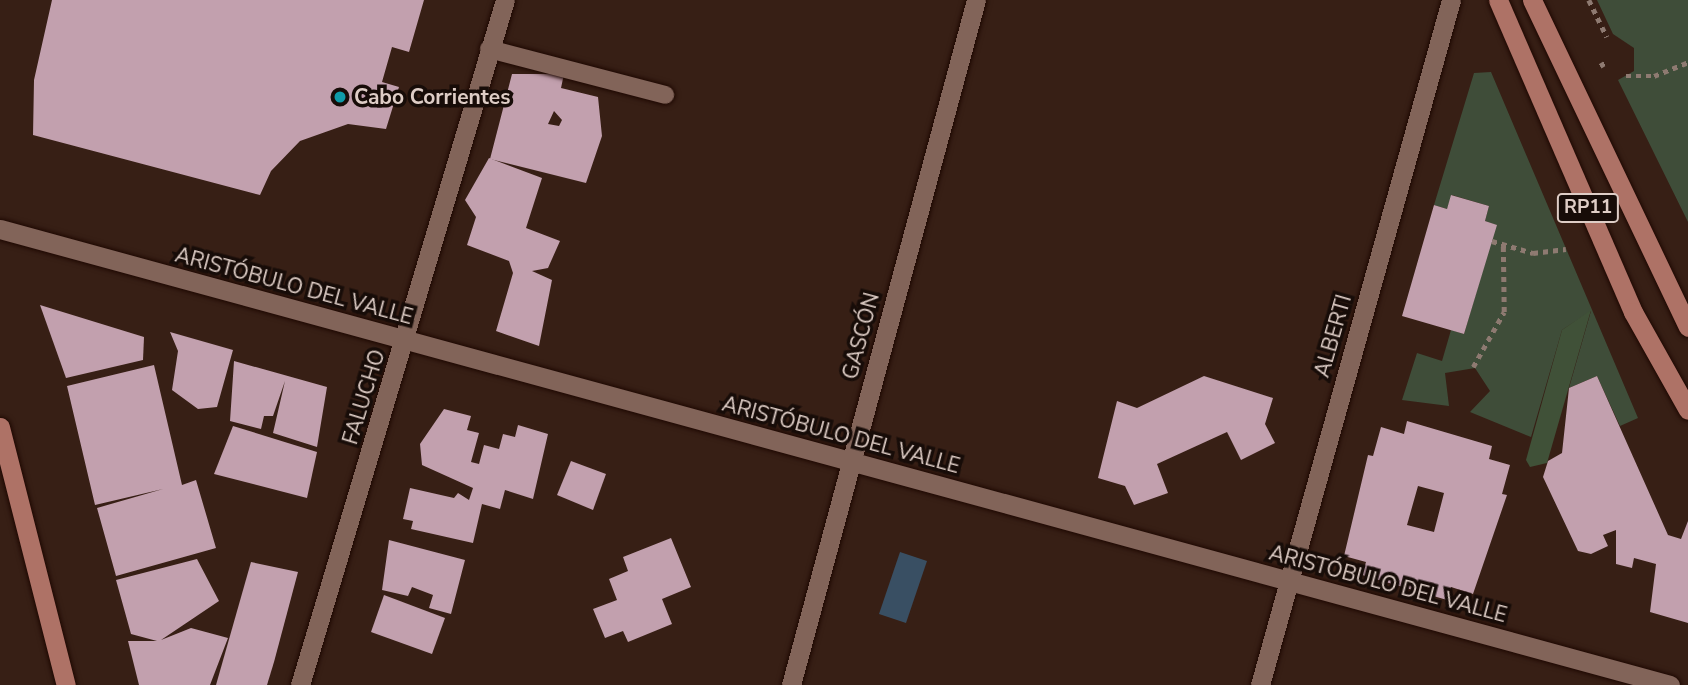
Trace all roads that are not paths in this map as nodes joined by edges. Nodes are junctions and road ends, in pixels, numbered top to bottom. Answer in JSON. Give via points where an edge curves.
{"nodes":[{"id":1,"x":505,"y":0,"type":"edge"},
{"id":2,"x":976,"y":0,"type":"edge"},
{"id":3,"x":1451,"y":0,"type":"edge"},
{"id":4,"x":1498,"y":0,"type":"edge"},
{"id":5,"x":1532,"y":0,"type":"edge"},
{"id":6,"x":489,"y":49,"type":"junction"},
{"id":7,"x":664,"y":95,"type":"dead end"},
{"id":8,"x":0,"y":229,"type":"edge"},
{"id":9,"x":1688,"y":327,"type":"edge"},
{"id":10,"x":405,"y":340,"type":"junction"},
{"id":11,"x":1688,"y":410,"type":"edge"},
{"id":12,"x":0,"y":427,"type":"edge"},
{"id":13,"x":850,"y":461,"type":"junction"},
{"id":14,"x":1289,"y":581,"type":"junction"},
{"id":15,"x":66,"y":685,"type":"edge"},
{"id":16,"x":300,"y":685,"type":"edge"},
{"id":17,"x":790,"y":685,"type":"edge"},
{"id":18,"x":1260,"y":685,"type":"edge"},
{"id":19,"x":1670,"y":685,"type":"edge"}],
"edges":[{"from":1,"to":6,"type":"street","name":"FALUCHO"},
{"from":2,"to":13,"type":"street","name":"GASCÓN"},
{"from":3,"to":14,"type":"street","name":"ALBERTI"},
{"from":4,"to":11,"type":"main road","number":"RP11","via":[[1633,312]]},
{"from":5,"to":9,"type":"main road","number":"RP11"},
{"from":6,"to":7,"type":"lane"},
{"from":6,"to":10,"type":"street","name":"FALUCHO"},
{"from":8,"to":10,"type":"street","name":"ARISTÓBULO DEL VALLE"},
{"from":10,"to":13,"type":"street","name":"ARISTÓBULO DEL VALLE"},
{"from":10,"to":16,"type":"street","name":"FALUCHO"},
{"from":12,"to":15,"type":"main road"},
{"from":13,"to":14,"type":"street","name":"ARISTÓBULO DEL VALLE"},
{"from":13,"to":17,"type":"street","name":"GASCÓN"},
{"from":14,"to":18,"type":"street","name":"ALBERTI"},
{"from":14,"to":19,"type":"street","name":"ARISTÓBULO DEL VALLE"}]}
